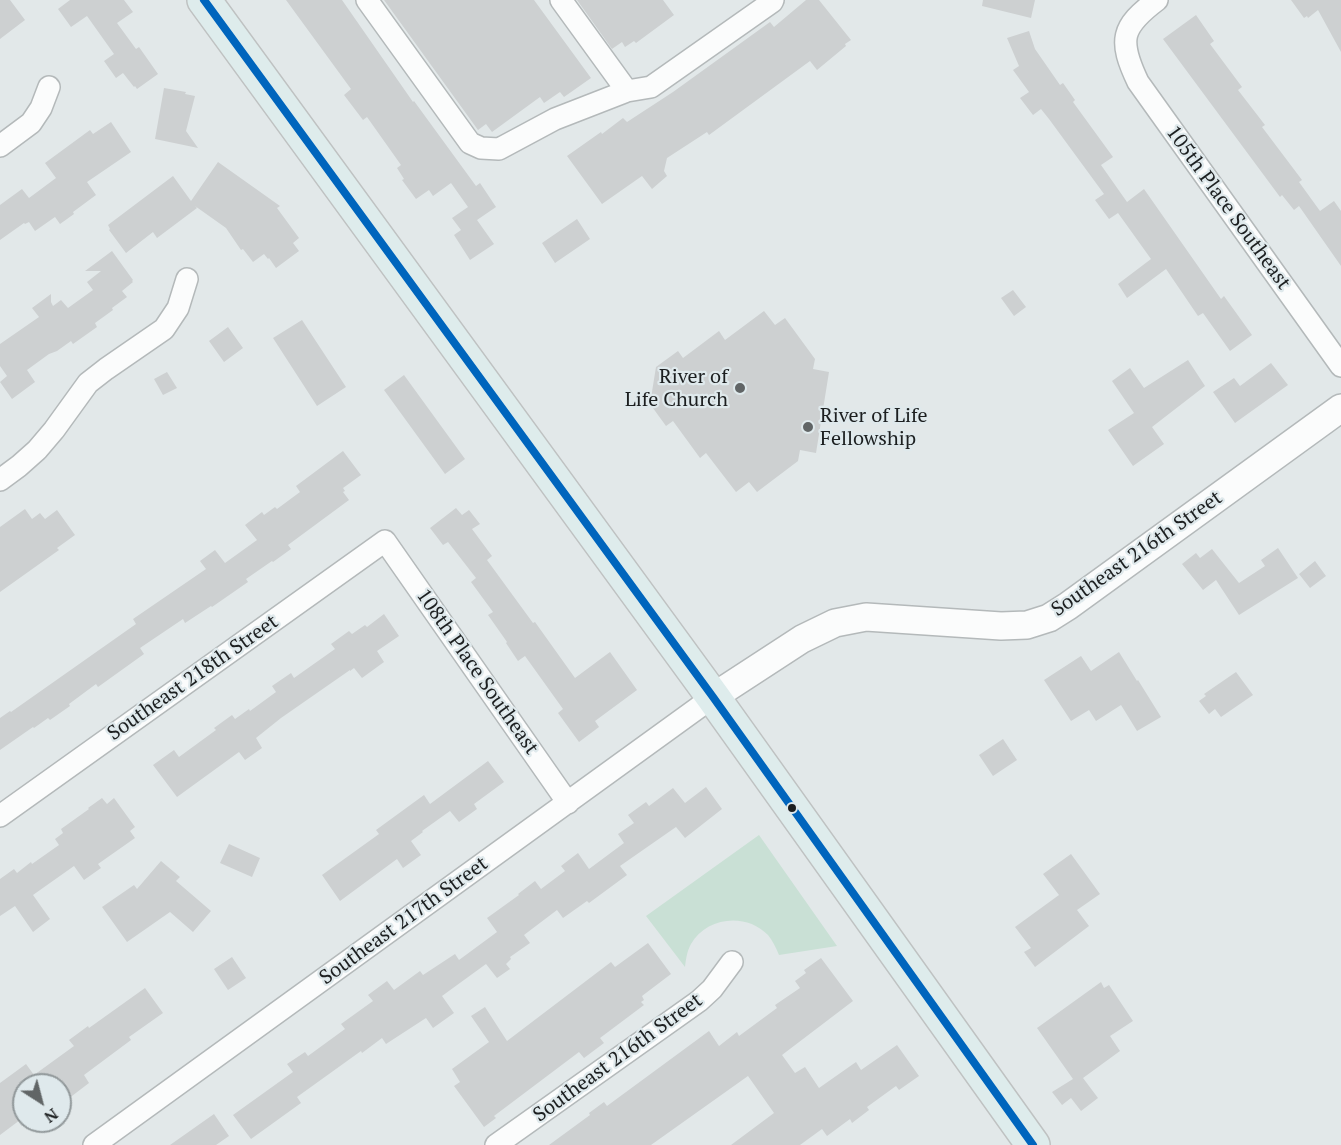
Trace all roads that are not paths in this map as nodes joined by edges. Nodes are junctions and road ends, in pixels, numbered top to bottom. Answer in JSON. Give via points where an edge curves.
{"nodes":[{"id":1,"x":204,"y":0,"type":"edge"},
{"id":2,"x":367,"y":0,"type":"edge"},
{"id":3,"x":561,"y":0,"type":"edge"},
{"id":4,"x":773,"y":0,"type":"edge"},
{"id":5,"x":1157,"y":0,"type":"edge"},
{"id":6,"x":49,"y":87,"type":"dead end"},
{"id":7,"x":627,"y":91,"type":"junction"},
{"id":8,"x":0,"y":146,"type":"edge"},
{"id":9,"x":187,"y":279,"type":"dead end"},
{"id":10,"x":1341,"y":366,"type":"edge"},
{"id":11,"x":1341,"y":408,"type":"edge"},
{"id":12,"x":0,"y":480,"type":"edge"},
{"id":13,"x":386,"y":541,"type":"joint"},
{"id":14,"x":713,"y":697,"type":"junction"},
{"id":15,"x":568,"y":803,"type":"junction"},
{"id":16,"x":0,"y":816,"type":"edge"},
{"id":17,"x":732,"y":962,"type":"dead end"},
{"id":18,"x":94,"y":1145,"type":"edge"},
{"id":19,"x":496,"y":1145,"type":"edge"},
{"id":20,"x":1033,"y":1145,"type":"edge"}],
"edges":[{"from":1,"to":14,"type":"main road"},
{"from":2,"to":7,"type":"street","via":[[470,143],[482,148],[499,149],[555,119]]},
{"from":3,"to":7,"type":"street"},
{"from":4,"to":7,"type":"street","via":[[651,87]]},
{"from":5,"to":10,"type":"street","name":"105th Place Southeast","via":[[1129,26],[1125,44],[1138,82]]},
{"from":6,"to":8,"type":"street","via":[[31,123]]},
{"from":9,"to":12,"type":"street","via":[[178,308],[165,329],[88,383],[37,450]]},
{"from":11,"to":14,"type":"street","name":"Southeast 216th Street","via":[[1049,618],[1004,627],[866,617],[836,623],[802,639]]},
{"from":13,"to":15,"type":"street","name":"108th Place Southeast"},
{"from":13,"to":16,"type":"street","name":"Southeast 218th Street"},
{"from":14,"to":15,"type":"street","name":"Southeast 217th Street"},
{"from":14,"to":20,"type":"main road"},
{"from":15,"to":18,"type":"street","name":"Southeast 217th Street"},
{"from":17,"to":19,"type":"street","name":"Southeast 216th Street","via":[[699,1001]]}]}
